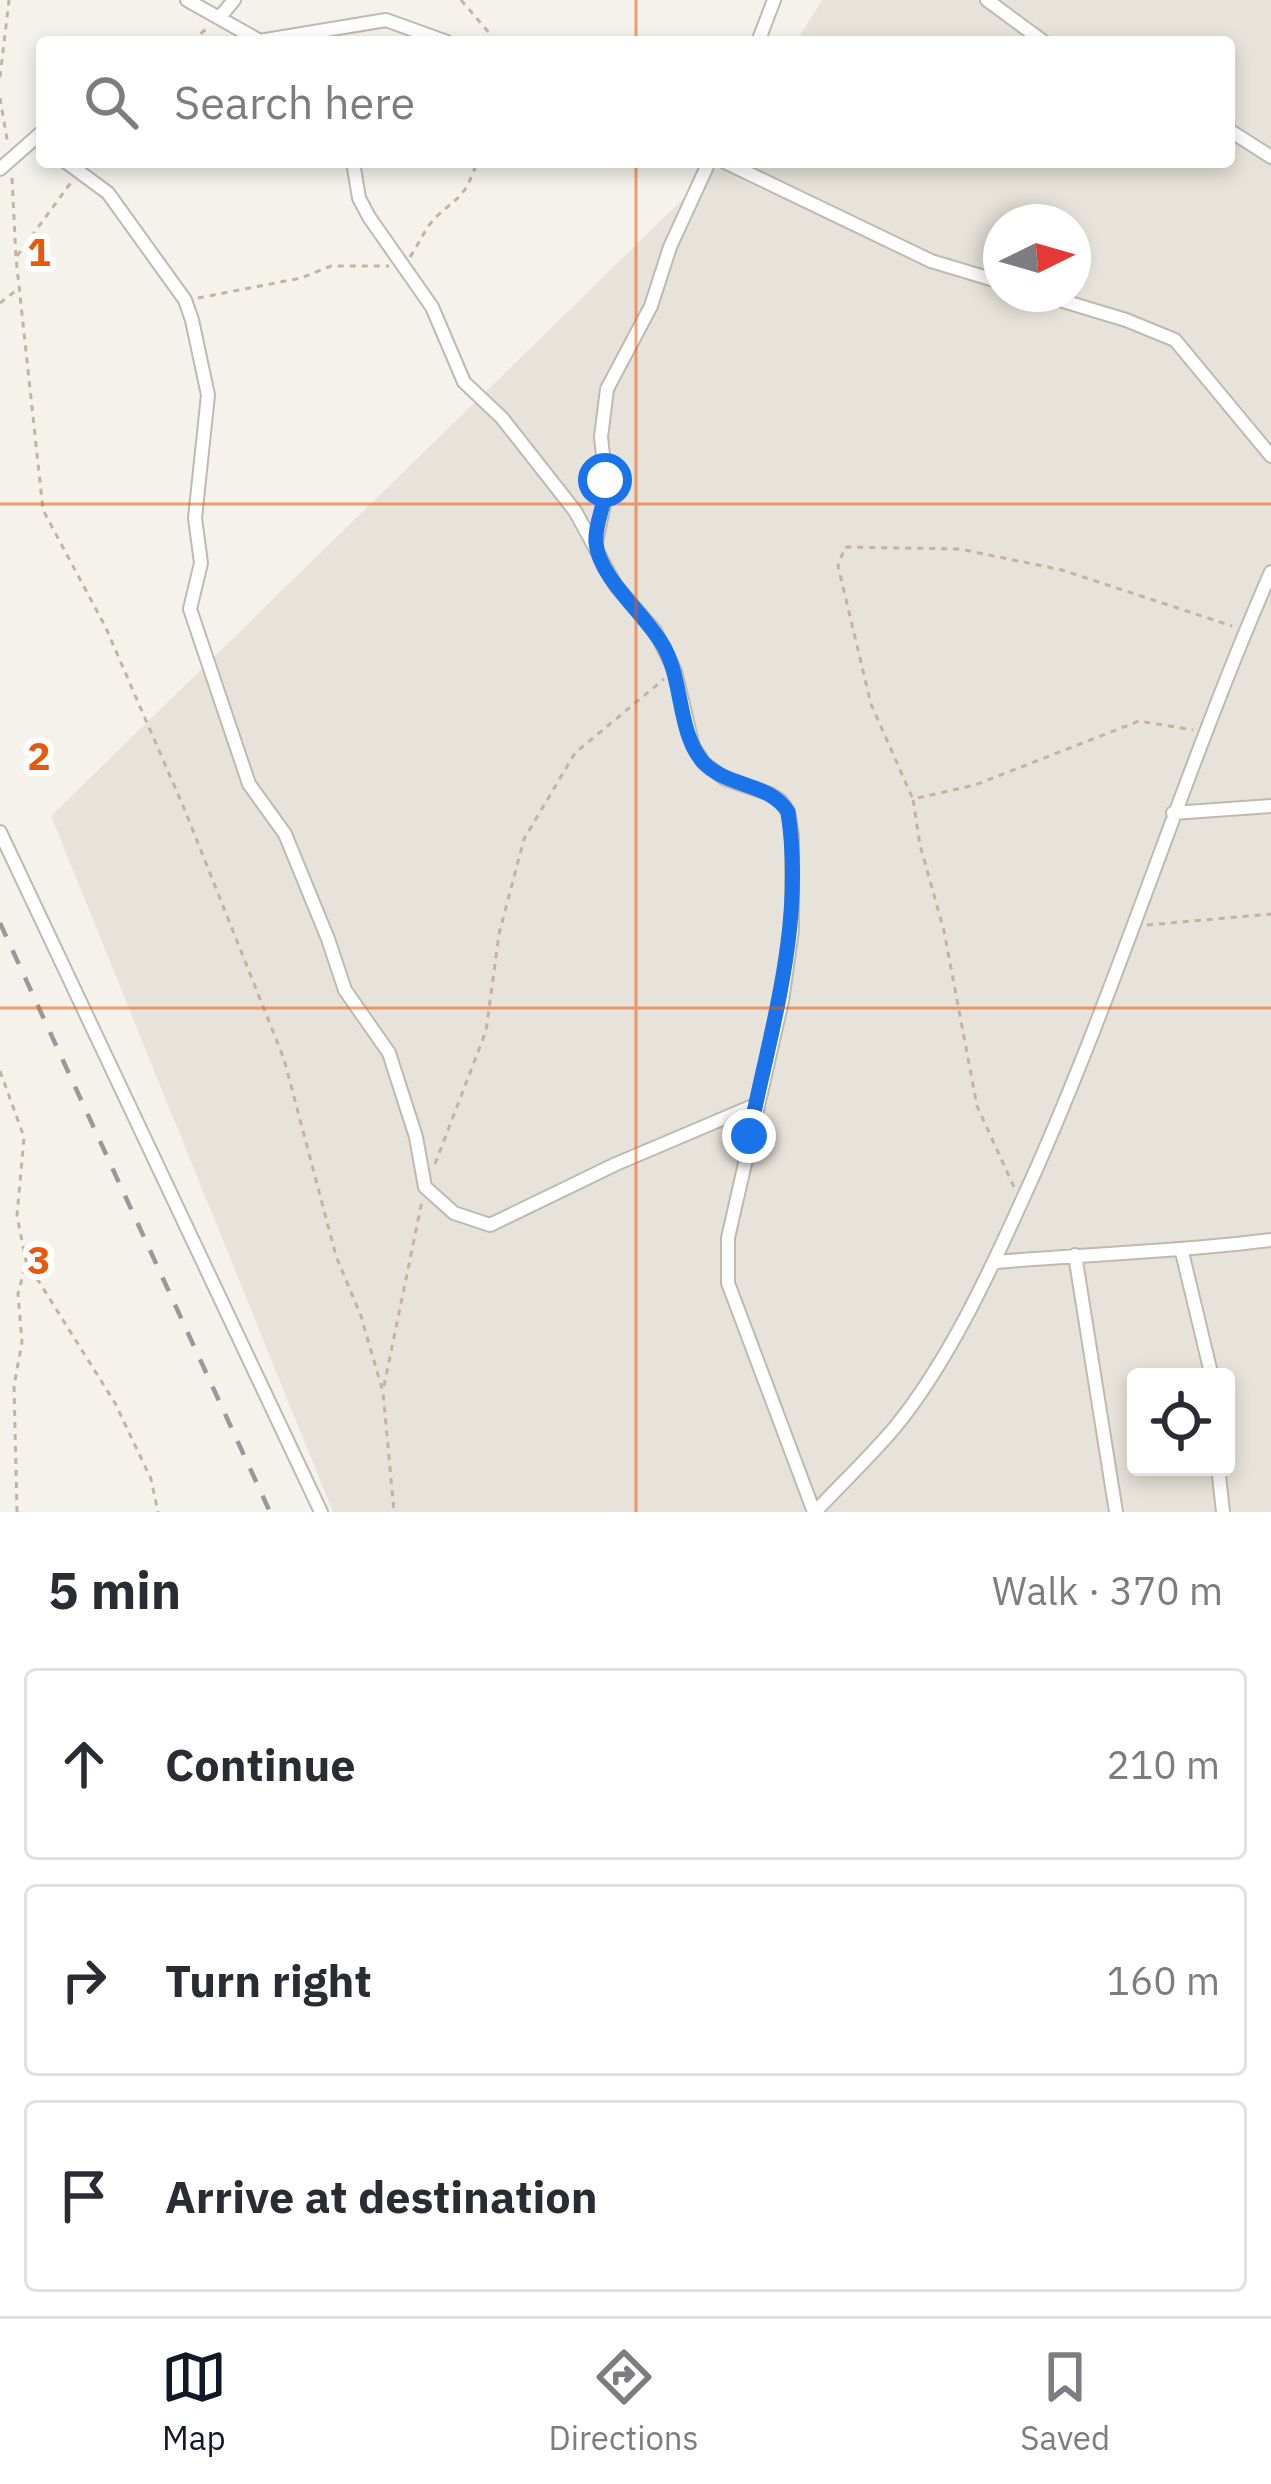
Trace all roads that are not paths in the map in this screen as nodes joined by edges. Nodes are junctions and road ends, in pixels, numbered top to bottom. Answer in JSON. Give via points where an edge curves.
{"nodes":[{"id":1,"x":187,"y":0,"type":"edge"},
{"id":2,"x":234,"y":0,"type":"edge"},
{"id":3,"x":775,"y":0,"type":"edge"},
{"id":4,"x":988,"y":0,"type":"edge"},
{"id":5,"x":220,"y":17,"type":"junction"},
{"id":6,"x":249,"y":36,"type":"edge"},
{"id":7,"x":288,"y":36,"type":"edge"},
{"id":8,"x":430,"y":36,"type":"edge"},
{"id":9,"x":760,"y":36,"type":"edge"},
{"id":10,"x":1036,"y":36,"type":"edge"},
{"id":11,"x":1235,"y":134,"type":"edge"},
{"id":12,"x":36,"y":139,"type":"edge"},
{"id":13,"x":1271,"y":157,"type":"edge"},
{"id":14,"x":6,"y":165,"type":"edge"},
{"id":15,"x":73,"y":168,"type":"edge"},
{"id":16,"x":354,"y":168,"type":"edge"},
{"id":17,"x":707,"y":168,"type":"edge"},
{"id":18,"x":737,"y":168,"type":"edge"},
{"id":19,"x":983,"y":277,"type":"edge"},
{"id":20,"x":1091,"y":309,"type":"edge"},
{"id":21,"x":1271,"y":456,"type":"edge"},
{"id":22,"x":596,"y":543,"type":"junction"},
{"id":23,"x":1271,"y":572,"type":"edge"},
{"id":24,"x":1271,"y":806,"type":"edge"},
{"id":25,"x":1173,"y":813,"type":"junction"},
{"id":26,"x":0,"y":832,"type":"edge"},
{"id":27,"x":755,"y":1105,"type":"junction"},
{"id":28,"x":1271,"y":1240,"type":"edge"},
{"id":29,"x":1182,"y":1252,"type":"junction"},
{"id":30,"x":1075,"y":1255,"type":"junction"},
{"id":31,"x":995,"y":1262,"type":"junction"},
{"id":32,"x":1210,"y":1368,"type":"edge"},
{"id":33,"x":1219,"y":1476,"type":"edge"},
{"id":34,"x":322,"y":1512,"type":"edge"},
{"id":35,"x":815,"y":1512,"type":"edge"},
{"id":36,"x":1116,"y":1512,"type":"edge"},
{"id":37,"x":1223,"y":1512,"type":"edge"}],
"edges":[{"from":1,"to":5,"type":"street"},
{"from":2,"to":5,"type":"street"},
{"from":3,"to":9,"type":"street"},
{"from":4,"to":10,"type":"street"},
{"from":5,"to":6,"type":"street"},
{"from":7,"to":8,"type":"street","via":[[386,20]]},
{"from":11,"to":13,"type":"street"},
{"from":12,"to":14,"type":"street"},
{"from":15,"to":27,"type":"street","via":[[108,193],[185,300],[208,394],[195,518],[201,563],[190,609],[249,784],[280,823],[344,989],[389,1053],[425,1187],[454,1213],[490,1225]]},
{"from":16,"to":22,"type":"street","via":[[359,198],[432,308],[464,382],[517,436]]},
{"from":17,"to":22,"type":"street","via":[[607,389],[607,491]]},
{"from":18,"to":19,"type":"street","via":[[931,261]]},
{"from":20,"to":21,"type":"street","via":[[1175,340]]},
{"from":22,"to":27,"type":"street","via":[[675,670],[704,763],[770,794],[788,812],[792,931]]},
{"from":23,"to":25,"type":"street"},
{"from":24,"to":25,"type":"street"},
{"from":25,"to":31,"type":"street","via":[[1044,1156]]},
{"from":26,"to":34,"type":"street"},
{"from":27,"to":35,"type":"street","via":[[728,1238],[728,1283]]},
{"from":28,"to":29,"type":"street"},
{"from":29,"to":30,"type":"street"},
{"from":29,"to":32,"type":"street"},
{"from":30,"to":31,"type":"street"},
{"from":30,"to":36,"type":"street"},
{"from":31,"to":35,"type":"street","via":[[896,1425]]},
{"from":33,"to":37,"type":"street"}]}
